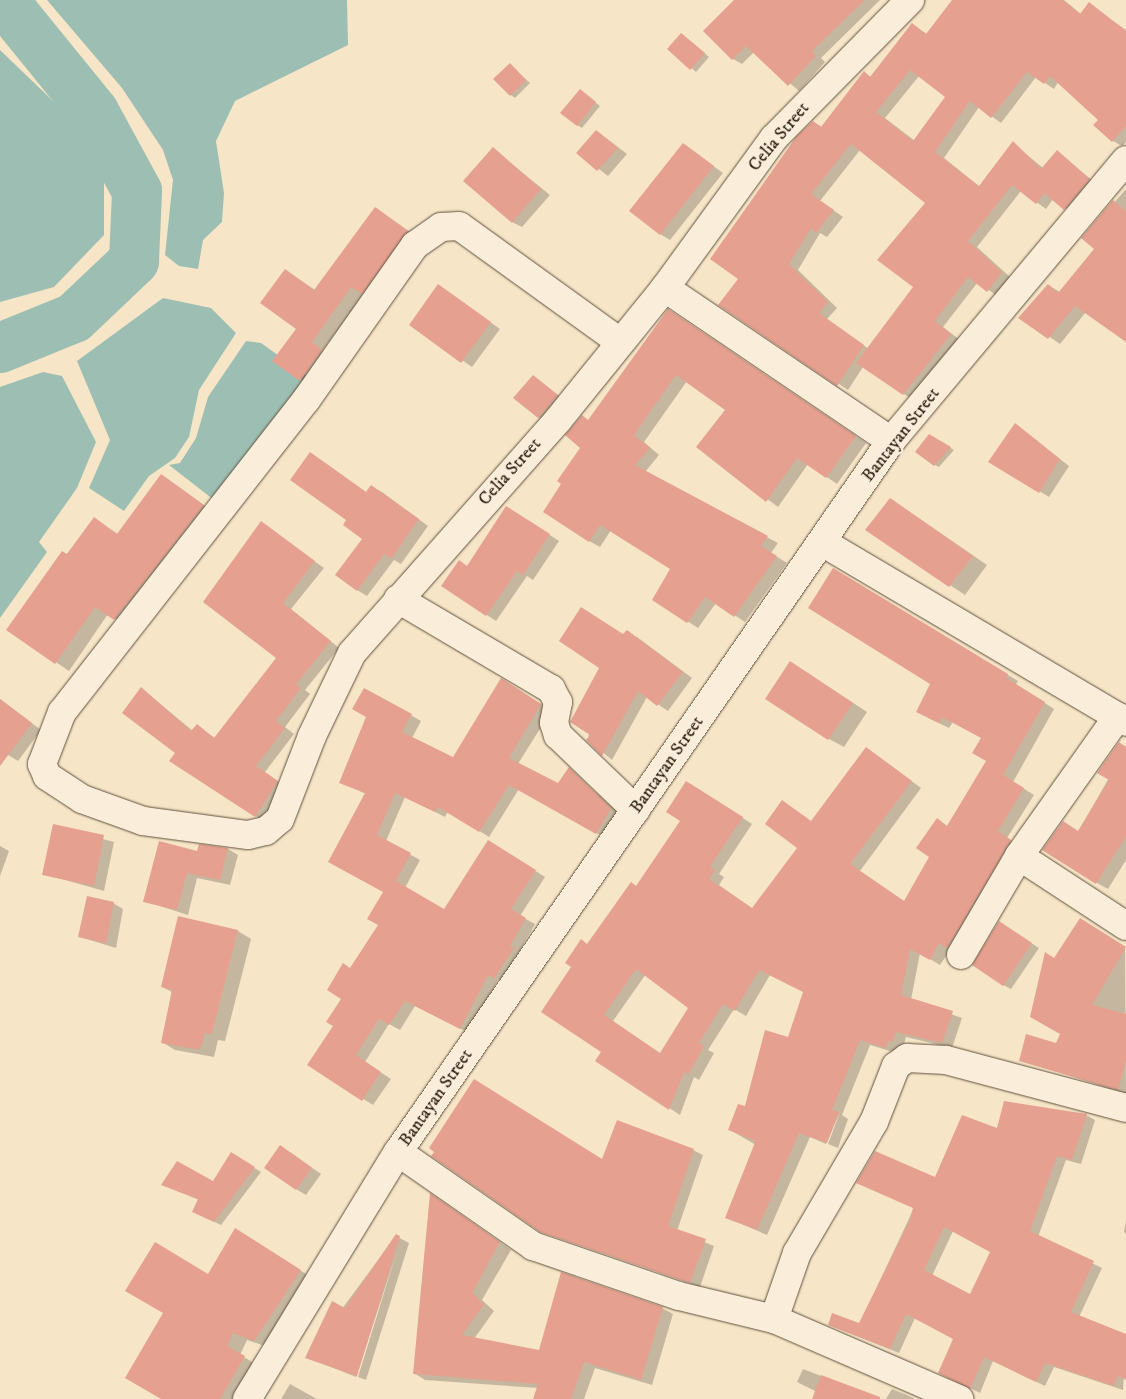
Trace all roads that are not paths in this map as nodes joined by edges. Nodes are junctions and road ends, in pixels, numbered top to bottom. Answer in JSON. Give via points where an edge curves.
{"nodes":[{"id":1,"x":892,"y":5,"type":"edge"},
{"id":2,"x":1126,"y":160,"type":"edge"},
{"id":3,"x":665,"y":288,"type":"junction"},
{"id":4,"x":620,"y":342,"type":"junction"},
{"id":5,"x":892,"y":441,"type":"junction"},
{"id":6,"x":822,"y":542,"type":"junction"},
{"id":7,"x":398,"y":599,"type":"junction"},
{"id":8,"x":1122,"y":719,"type":"edge"},
{"id":9,"x":636,"y":810,"type":"junction"},
{"id":10,"x":1019,"y":856,"type":"junction"},
{"id":11,"x":1126,"y":926,"type":"edge"},
{"id":12,"x":961,"y":955,"type":"dead end"},
{"id":13,"x":1126,"y":1108,"type":"edge"},
{"id":14,"x":398,"y":1152,"type":"junction"},
{"id":15,"x":774,"y":1319,"type":"junction"},
{"id":16,"x":247,"y":1399,"type":"edge"},
{"id":17,"x":958,"y":1399,"type":"edge"}],
"edges":[{"from":1,"to":3,"type":"street","name":"Celia Street","via":[[774,138]]},
{"from":2,"to":5,"type":"street","name":"Bantayan Street"},
{"from":3,"to":4,"type":"street","name":"Celia Street"},
{"from":3,"to":5,"type":"street"},
{"from":4,"to":7,"type":"street","name":"Celia Street"},
{"from":4,"to":7,"type":"street","name":"Celia Street","via":[[459,226],[441,227],[415,245],[306,400],[62,712],[42,764],[56,785],[143,821],[248,835],[266,831],[280,819],[312,736],[352,653]]},
{"from":5,"to":6,"type":"street","name":"Bantayan Street"},
{"from":6,"to":8,"type":"street"},
{"from":6,"to":9,"type":"street","name":"Bantayan Street"},
{"from":7,"to":9,"type":"street","via":[[552,689],[558,702],[554,722],[558,734]]},
{"from":8,"to":10,"type":"street"},
{"from":9,"to":14,"type":"street","name":"Bantayan Street"},
{"from":10,"to":11,"type":"street"},
{"from":10,"to":12,"type":"street"},
{"from":13,"to":15,"type":"street","via":[[946,1060],[907,1058],[896,1066],[874,1122],[797,1253]]},
{"from":14,"to":15,"type":"street","via":[[533,1246],[679,1296]]},
{"from":14,"to":16,"type":"street","name":"Bantayan Street"},
{"from":15,"to":17,"type":"street"}]}
